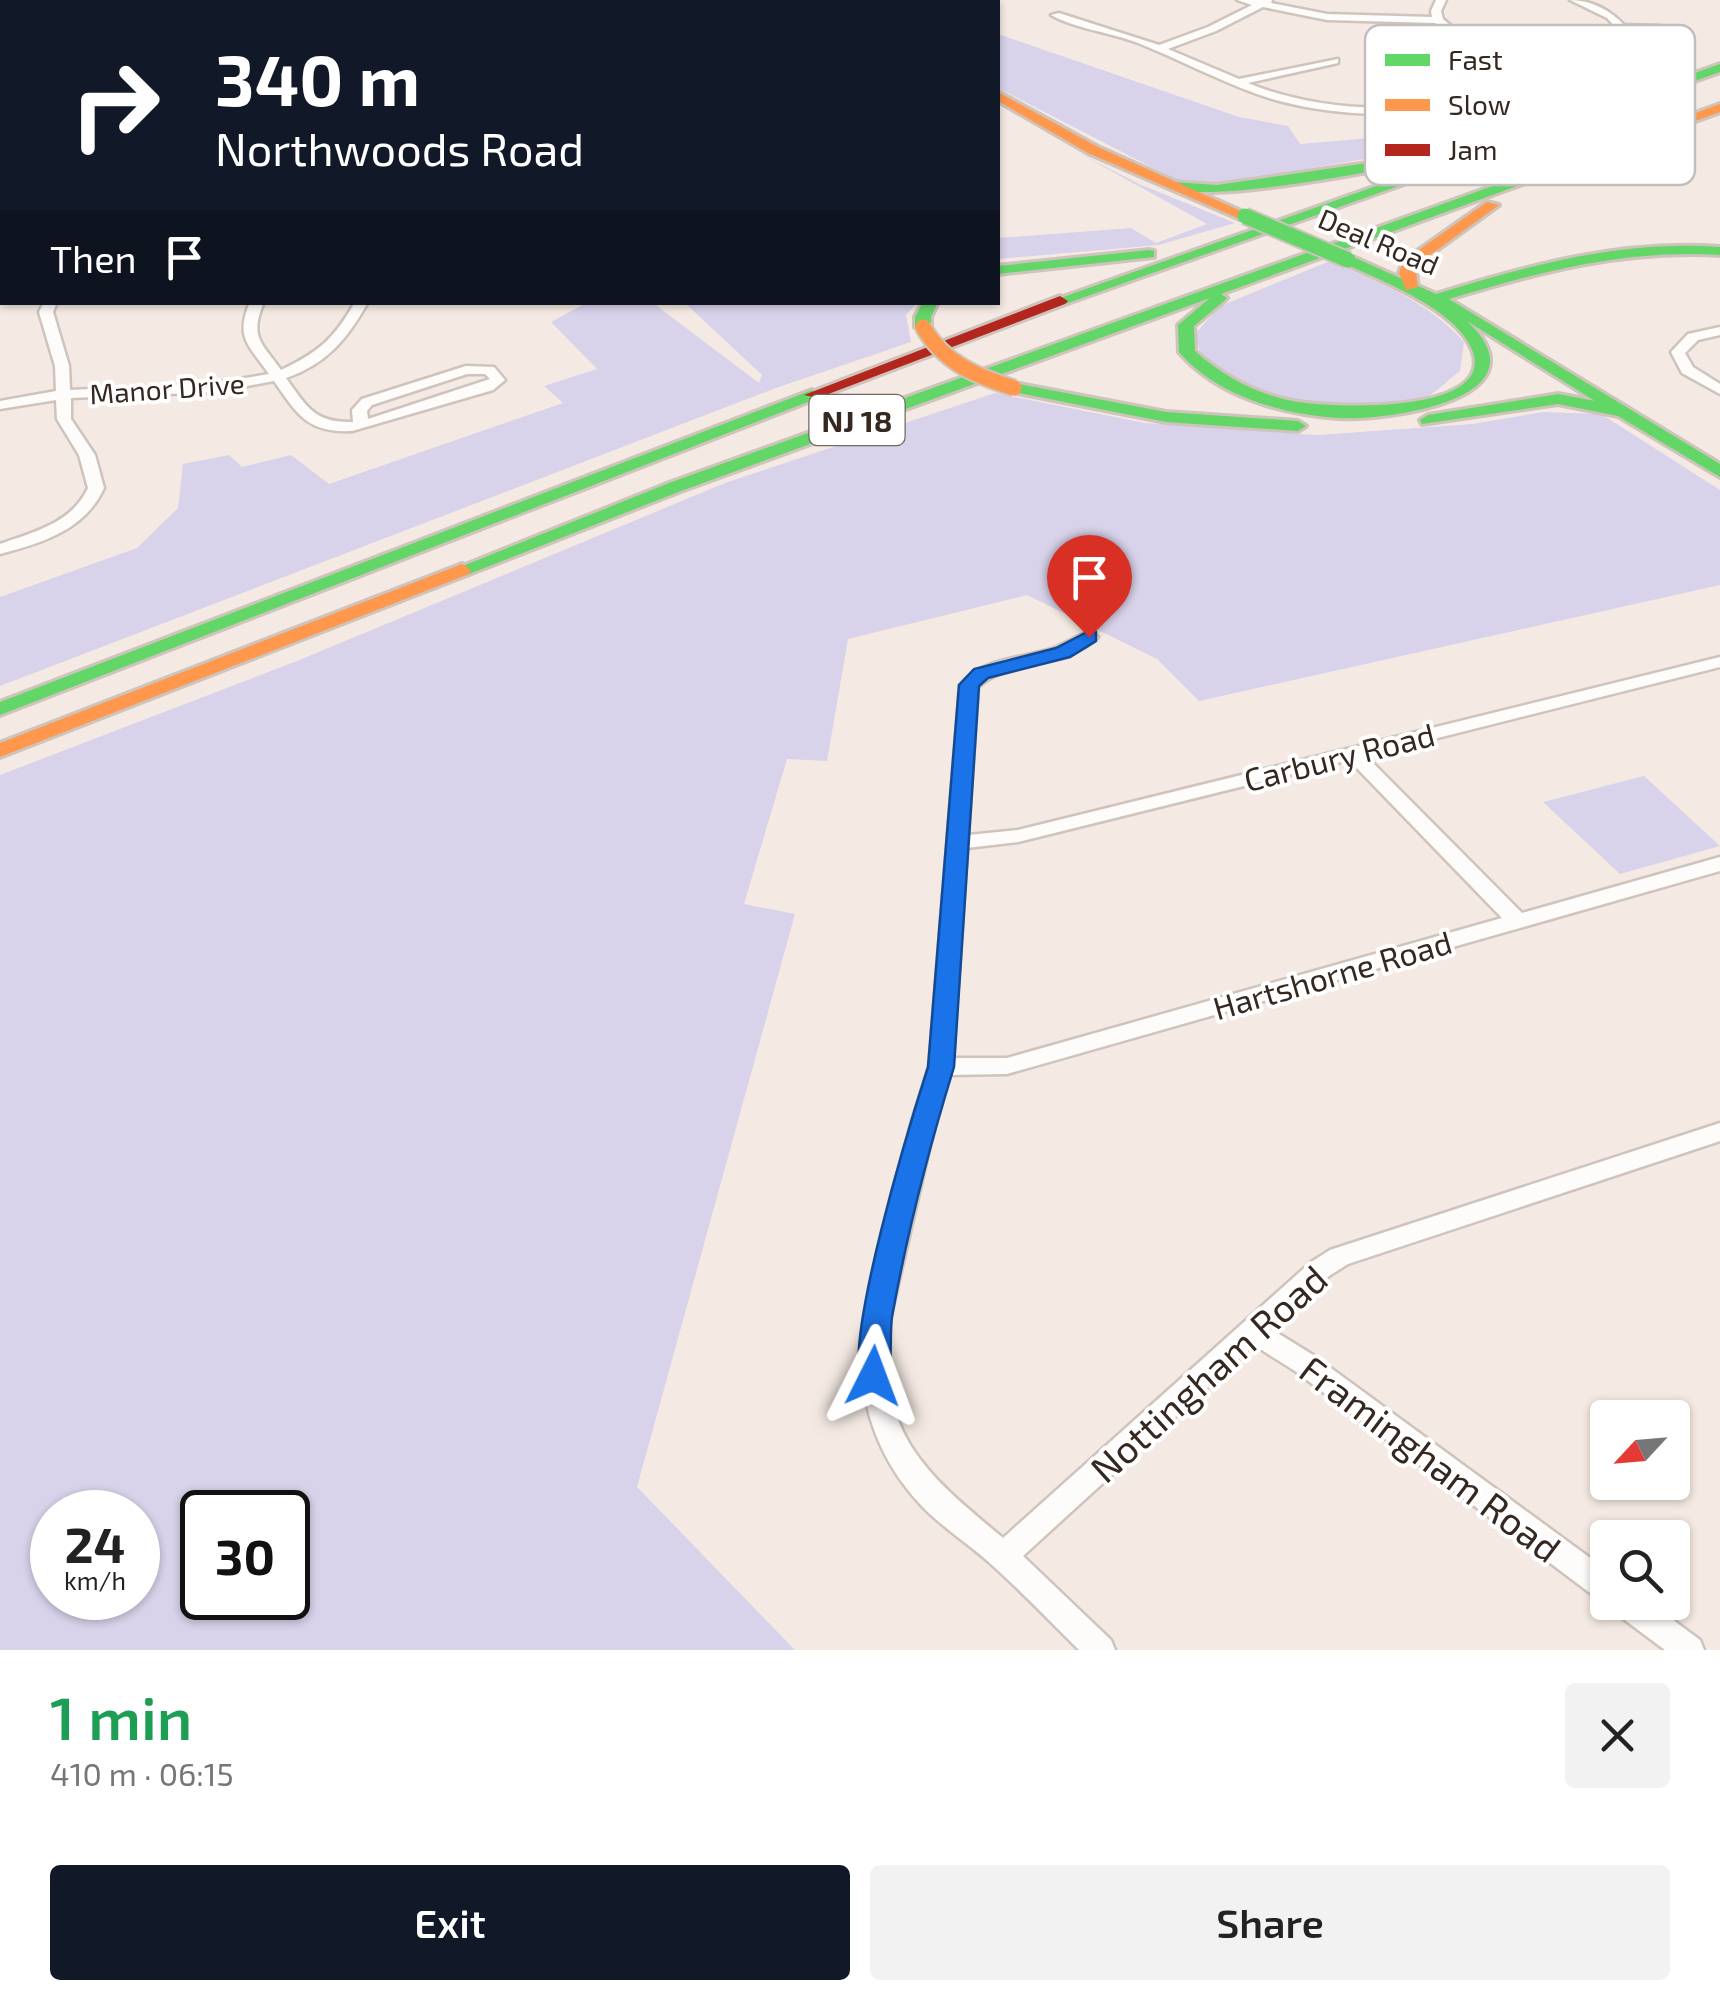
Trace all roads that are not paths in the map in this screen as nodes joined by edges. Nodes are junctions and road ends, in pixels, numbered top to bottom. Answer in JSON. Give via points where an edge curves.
{"nodes":[{"id":1,"x":1242,"y":0,"type":"edge"},
{"id":2,"x":1442,"y":0,"type":"edge"},
{"id":3,"x":1575,"y":0,"type":"edge"},
{"id":4,"x":1266,"y":2,"type":"edge"},
{"id":5,"x":1056,"y":14,"type":"dead end"},
{"id":6,"x":1438,"y":20,"type":"junction"},
{"id":7,"x":1444,"y":25,"type":"edge"},
{"id":8,"x":1619,"y":25,"type":"edge"},
{"id":9,"x":1160,"y":48,"type":"junction"},
{"id":10,"x":1334,"y":61,"type":"dead end"},
{"id":11,"x":1720,"y":68,"type":"edge"},
{"id":12,"x":1695,"y":77,"type":"edge"},
{"id":13,"x":1238,"y":82,"type":"junction"},
{"id":14,"x":1000,"y":97,"type":"edge"},
{"id":15,"x":1365,"y":107,"type":"edge"},
{"id":16,"x":1720,"y":108,"type":"edge"},
{"id":17,"x":1695,"y":118,"type":"edge"},
{"id":18,"x":1365,"y":168,"type":"edge"},
{"id":19,"x":1369,"y":185,"type":"edge"},
{"id":20,"x":1509,"y":185,"type":"edge"},
{"id":21,"x":1530,"y":185,"type":"edge"},
{"id":22,"x":1172,"y":186,"type":"junction"},
{"id":23,"x":1244,"y":225,"type":"junction"},
{"id":24,"x":1720,"y":250,"type":"edge"},
{"id":25,"x":1305,"y":259,"type":"junction"},
{"id":26,"x":1000,"y":270,"type":"edge"},
{"id":27,"x":1402,"y":284,"type":"junction"},
{"id":28,"x":1437,"y":298,"type":"junction"},
{"id":29,"x":49,"y":305,"type":"edge"},
{"id":30,"x":256,"y":305,"type":"edge"},
{"id":31,"x":361,"y":305,"type":"edge"},
{"id":32,"x":930,"y":305,"type":"edge"},
{"id":33,"x":1720,"y":331,"type":"edge"},
{"id":34,"x":276,"y":376,"type":"junction"},
{"id":35,"x":1720,"y":390,"type":"edge"},
{"id":36,"x":62,"y":395,"type":"junction"},
{"id":37,"x":0,"y":405,"type":"edge"},
{"id":38,"x":1625,"y":412,"type":"junction"},
{"id":39,"x":361,"y":426,"type":"junction"},
{"id":40,"x":1720,"y":472,"type":"edge"},
{"id":41,"x":0,"y":549,"type":"edge"},
{"id":42,"x":1089,"y":637,"type":"dead end"},
{"id":43,"x":1720,"y":662,"type":"edge"},
{"id":44,"x":0,"y":709,"type":"edge"},
{"id":45,"x":0,"y":751,"type":"edge"},
{"id":46,"x":1353,"y":753,"type":"junction"},
{"id":47,"x":956,"y":842,"type":"junction"},
{"id":48,"x":1720,"y":864,"type":"edge"},
{"id":49,"x":1517,"y":921,"type":"junction"},
{"id":50,"x":941,"y":1067,"type":"junction"},
{"id":51,"x":1719,"y":1133,"type":"edge"},
{"id":52,"x":1252,"y":1331,"type":"junction"},
{"id":53,"x":1002,"y":1556,"type":"junction"},
{"id":54,"x":1590,"y":1576,"type":"edge"},
{"id":55,"x":1649,"y":1620,"type":"edge"},
{"id":56,"x":1100,"y":1650,"type":"edge"},
{"id":57,"x":1689,"y":1650,"type":"edge"}],
"edges":[{"from":1,"to":4,"type":"street"},
{"from":2,"to":6,"type":"street"},
{"from":3,"to":8,"type":"street"},
{"from":4,"to":6,"type":"street","via":[[1327,17]]},
{"from":4,"to":9,"type":"street"},
{"from":5,"to":9,"type":"street"},
{"from":6,"to":7,"type":"street"},
{"from":9,"to":13,"type":"street"},
{"from":10,"to":13,"type":"street"},
{"from":11,"to":12,"type":"main road","number":"NJ 18"},
{"from":13,"to":15,"type":"street","via":[[1318,106]]},
{"from":14,"to":22,"type":"main road","name":"Deal Road"},
{"from":16,"to":17,"type":"main road","number":"NJ 18"},
{"from":18,"to":22,"type":"main road","via":[[1217,189]]},
{"from":19,"to":23,"type":"main road","number":"NJ 18"},
{"from":20,"to":25,"type":"main road","number":"NJ 18"},
{"from":21,"to":27,"type":"main road","via":[[1408,264]]},
{"from":22,"to":23,"type":"main road","name":"Deal Road"},
{"from":23,"to":26,"type":"main road","via":[[1162,252]]},
{"from":23,"to":27,"type":"main road","name":"Deal Road","bridge":true},
{"from":23,"to":44,"type":"main road","number":"NJ 18"},
{"from":24,"to":28,"type":"main road","via":[[1672,244],[1621,248]]},
{"from":25,"to":27,"type":"main road","via":[[1195,313],[1182,344],[1196,366],[1245,395],[1322,412],[1384,414],[1454,398],[1480,372],[1478,346],[1459,323]]},
{"from":25,"to":45,"type":"main road","number":"NJ 18","via":[[675,487]]},
{"from":27,"to":28,"type":"main road","name":"Deal Road"},
{"from":28,"to":38,"type":"main road","name":"Deal Road"},
{"from":29,"to":36,"type":"street"},
{"from":30,"to":34,"type":"street","via":[[248,334]]},
{"from":31,"to":34,"type":"street","name":"Manor Drive","via":[[324,352]]},
{"from":32,"to":38,"type":"main road","bridge":true,"via":[[922,327],[954,366],[1014,388],[1121,410],[1257,425],[1415,421],[1558,399]]},
{"from":33,"to":35,"type":"street","via":[[1693,338],[1678,352],[1687,370]]},
{"from":34,"to":36,"type":"street","name":"Manor Drive","via":[[218,388]]},
{"from":34,"to":39,"type":"street","via":[[312,422]]},
{"from":36,"to":37,"type":"street","name":"Manor Drive"},
{"from":36,"to":41,"type":"street","via":[[64,419],[87,455],[95,494],[70,521]]},
{"from":38,"to":40,"type":"main road","name":"Deal Road"},
{"from":39,"to":39,"type":"street","via":[[488,387],[498,376],[472,369],[373,400],[359,410]]},
{"from":42,"to":47,"type":"street","via":[[1063,653],[981,673],[969,685]]},
{"from":43,"to":46,"type":"street","name":"Carbury Road"},
{"from":46,"to":47,"type":"street","name":"Carbury Road","via":[[1018,836]]},
{"from":46,"to":49,"type":"street"},
{"from":47,"to":50,"type":"street"},
{"from":48,"to":49,"type":"street","name":"Hartshorne Road"},
{"from":49,"to":50,"type":"street","name":"Hartshorne Road","via":[[1007,1066]]},
{"from":50,"to":53,"type":"street","via":[[877,1319],[873,1376],[885,1426],[909,1470]]},
{"from":51,"to":52,"type":"street","name":"Nottingham Road","via":[[1339,1257]]},
{"from":52,"to":53,"type":"street","name":"Nottingham Road"},
{"from":52,"to":54,"type":"street","name":"Framingham Road"},
{"from":53,"to":56,"type":"street"},
{"from":55,"to":57,"type":"street"}]}
